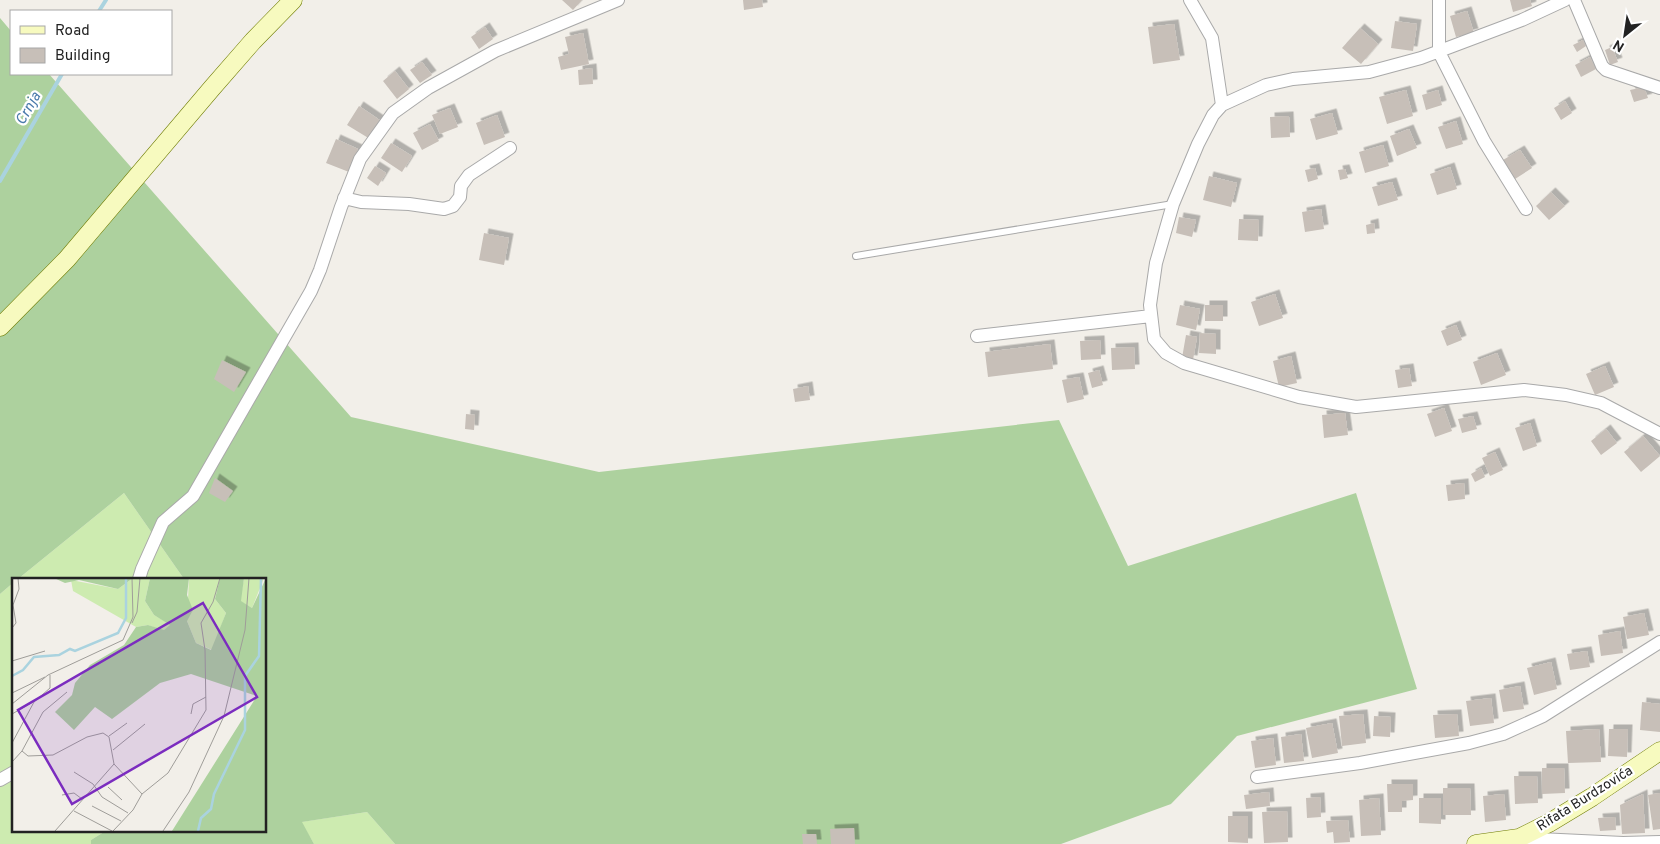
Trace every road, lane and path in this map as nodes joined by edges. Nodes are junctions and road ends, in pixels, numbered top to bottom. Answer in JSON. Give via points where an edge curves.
{"nodes":[{"id":1,"x":293,"y":0,"type":"edge"},
{"id":2,"x":618,"y":0,"type":"edge"},
{"id":3,"x":1190,"y":0,"type":"edge"},
{"id":4,"x":1439,"y":0,"type":"edge"},
{"id":5,"x":1564,"y":0,"type":"edge"},
{"id":6,"x":1574,"y":0,"type":"edge"},
{"id":7,"x":1439,"y":52,"type":"junction"},
{"id":8,"x":1660,"y":88,"type":"edge"},
{"id":9,"x":1222,"y":105,"type":"junction"},
{"id":10,"x":510,"y":148,"type":"dead end"},
{"id":11,"x":344,"y":198,"type":"junction"},
{"id":12,"x":1173,"y":204,"type":"junction"},
{"id":13,"x":1526,"y":209,"type":"dead end"},
{"id":14,"x":856,"y":256,"type":"dead end"},
{"id":15,"x":1150,"y":316,"type":"junction"},
{"id":16,"x":0,"y":327,"type":"edge"},
{"id":17,"x":977,"y":336,"type":"dead end"},
{"id":18,"x":1660,"y":434,"type":"edge"},
{"id":19,"x":139,"y":578,"type":"edge"},
{"id":20,"x":1660,"y":642,"type":"edge"},
{"id":21,"x":1660,"y":751,"type":"edge"},
{"id":22,"x":12,"y":773,"type":"edge"},
{"id":23,"x":1257,"y":777,"type":"dead end"},
{"id":24,"x":0,"y":780,"type":"edge"},
{"id":25,"x":1519,"y":838,"type":"junction"},
{"id":26,"x":1660,"y":842,"type":"edge"},
{"id":27,"x":1476,"y":844,"type":"edge"}],
"edges":[{"from":1,"to":16,"type":"main road","via":[[253,41],[67,259]]},
{"from":2,"to":11,"type":"street","via":[[495,52],[428,88],[393,114],[360,159]]},
{"from":3,"to":9,"type":"street","via":[[1212,38]]},
{"from":4,"to":7,"type":"street"},
{"from":5,"to":7,"type":"street"},
{"from":6,"to":8,"type":"street","via":[[1602,66]]},
{"from":7,"to":9,"type":"street","via":[[1369,72],[1293,79],[1266,85]]},
{"from":7,"to":13,"type":"street","via":[[1484,141]]},
{"from":9,"to":12,"type":"street","via":[[1198,144]]},
{"from":10,"to":11,"type":"street","via":[[469,175],[461,186],[460,198],[453,206],[444,209]]},
{"from":11,"to":19,"type":"street","via":[[311,291],[194,496],[163,522]]},
{"from":12,"to":14,"type":"lane"},
{"from":12,"to":15,"type":"street","via":[[1156,263]]},
{"from":15,"to":17,"type":"street"},
{"from":15,"to":18,"type":"street","via":[[1154,339],[1174,359],[1299,397],[1356,407],[1524,390],[1602,403]]},
{"from":20,"to":23,"type":"street","via":[[1543,716],[1502,734],[1370,761]]},
{"from":21,"to":25,"type":"main road","name":"Rifata Burdzovića","via":[[1592,797]]},
{"from":22,"to":24,"type":"street"},
{"from":25,"to":26,"type":"street"},
{"from":25,"to":27,"type":"main road","name":"Rifata Burdzovića"}]}
